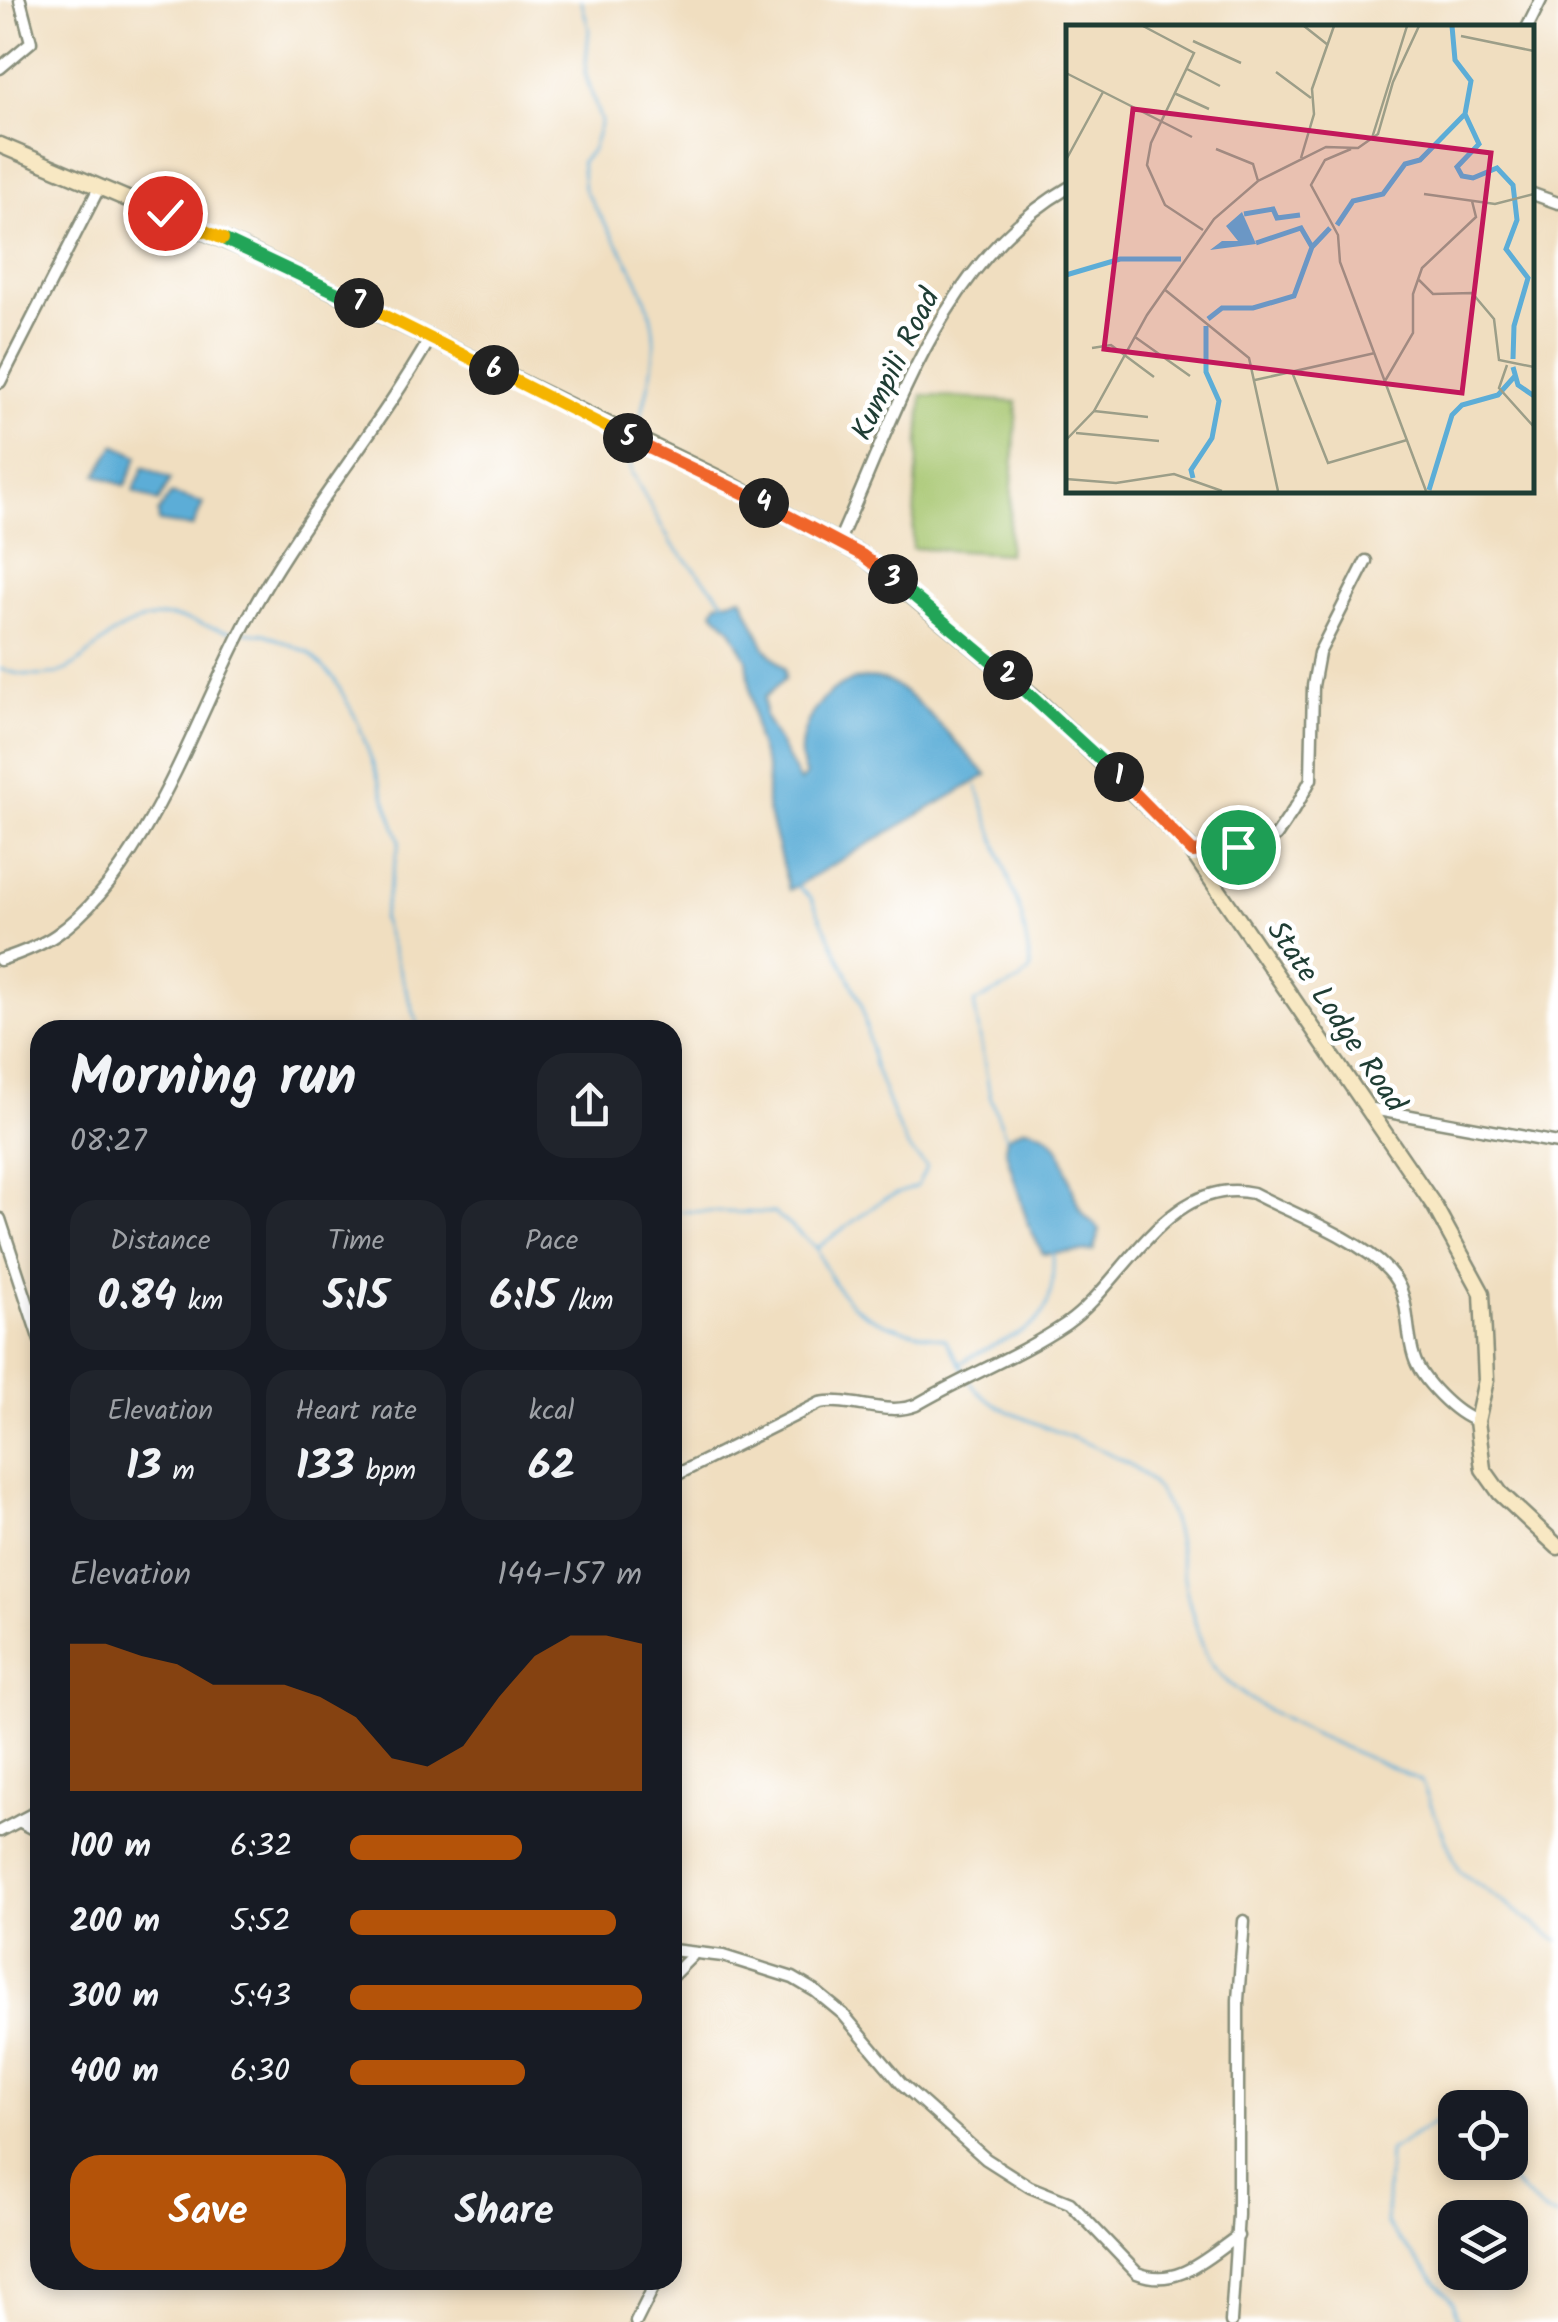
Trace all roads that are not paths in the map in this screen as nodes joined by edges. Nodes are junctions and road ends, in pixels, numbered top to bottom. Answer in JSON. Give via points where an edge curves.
{"nodes":[{"id":1,"x":20,"y":0,"type":"edge"},
{"id":2,"x":1541,"y":0,"type":"edge"},
{"id":3,"x":1529,"y":25,"type":"edge"},
{"id":4,"x":0,"y":68,"type":"edge"},
{"id":5,"x":0,"y":145,"type":"edge"},
{"id":6,"x":100,"y":186,"type":"junction"},
{"id":7,"x":1066,"y":190,"type":"edge"},
{"id":8,"x":1533,"y":194,"type":"edge"},
{"id":9,"x":1558,"y":203,"type":"edge"},
{"id":10,"x":431,"y":337,"type":"junction"},
{"id":11,"x":0,"y":382,"type":"edge"},
{"id":12,"x":838,"y":542,"type":"junction"},
{"id":13,"x":1366,"y":561,"type":"dead end"},
{"id":14,"x":1193,"y":852,"type":"junction"},
{"id":15,"x":0,"y":960,"type":"edge"},
{"id":16,"x":1366,"y":1108,"type":"junction"},
{"id":17,"x":1558,"y":1143,"type":"edge"},
{"id":18,"x":0,"y":1221,"type":"edge"},
{"id":19,"x":30,"y":1311,"type":"edge"},
{"id":20,"x":1477,"y":1421,"type":"junction"},
{"id":21,"x":682,"y":1472,"type":"edge"},
{"id":22,"x":1556,"y":1548,"type":"edge"},
{"id":23,"x":30,"y":1815,"type":"edge"},
{"id":24,"x":19,"y":1821,"type":"junction"},
{"id":25,"x":30,"y":1827,"type":"edge"},
{"id":26,"x":0,"y":1831,"type":"edge"},
{"id":27,"x":1244,"y":1921,"type":"dead end"},
{"id":28,"x":682,"y":1953,"type":"edge"},
{"id":29,"x":692,"y":1956,"type":"junction"},
{"id":30,"x":682,"y":1966,"type":"edge"},
{"id":31,"x":1238,"y":2236,"type":"junction"},
{"id":32,"x":652,"y":2290,"type":"edge"},
{"id":33,"x":636,"y":2322,"type":"edge"},
{"id":34,"x":1231,"y":2322,"type":"edge"}],
"edges":[{"from":1,"to":4,"type":"street","via":[[31,42]]},
{"from":2,"to":3,"type":"street"},
{"from":5,"to":6,"type":"street","name":"State Lodge Road"},
{"from":6,"to":10,"type":"street","name":"State Lodge Road"},
{"from":6,"to":11,"type":"street"},
{"from":7,"to":12,"type":"street","name":"Kumpili Road","via":[[1006,236],[944,312]]},
{"from":8,"to":9,"type":"street"},
{"from":10,"to":12,"type":"street","name":"State Lodge Road"},
{"from":10,"to":15,"type":"street","via":[[246,623],[189,747],[96,898],[55,936]]},
{"from":12,"to":14,"type":"street","name":"State Lodge Road","via":[[1033,696]]},
{"from":13,"to":14,"type":"street","via":[[1319,653],[1311,779],[1297,805],[1276,836]]},
{"from":14,"to":16,"type":"street","name":"State Lodge Road"},
{"from":16,"to":17,"type":"street"},
{"from":16,"to":20,"type":"street","name":"State Lodge Road","via":[[1435,1207],[1482,1293],[1486,1380]]},
{"from":18,"to":19,"type":"street"},
{"from":20,"to":21,"type":"street","via":[[1453,1408],[1419,1367],[1405,1298],[1388,1270],[1241,1191],[1206,1198],[1161,1224],[1068,1323],[905,1410],[820,1403]]},
{"from":20,"to":22,"type":"street","name":"State Lodge Road","via":[[1483,1468]]},
{"from":23,"to":24,"type":"street"},
{"from":24,"to":25,"type":"street"},
{"from":24,"to":26,"type":"street"},
{"from":27,"to":31,"type":"street"},
{"from":28,"to":29,"type":"street"},
{"from":29,"to":30,"type":"street"},
{"from":29,"to":31,"type":"street","via":[[722,1956],[815,1991],[901,2083],[986,2159],[1070,2203],[1138,2272],[1178,2276]]},
{"from":31,"to":34,"type":"street"},
{"from":32,"to":33,"type":"street"}]}
